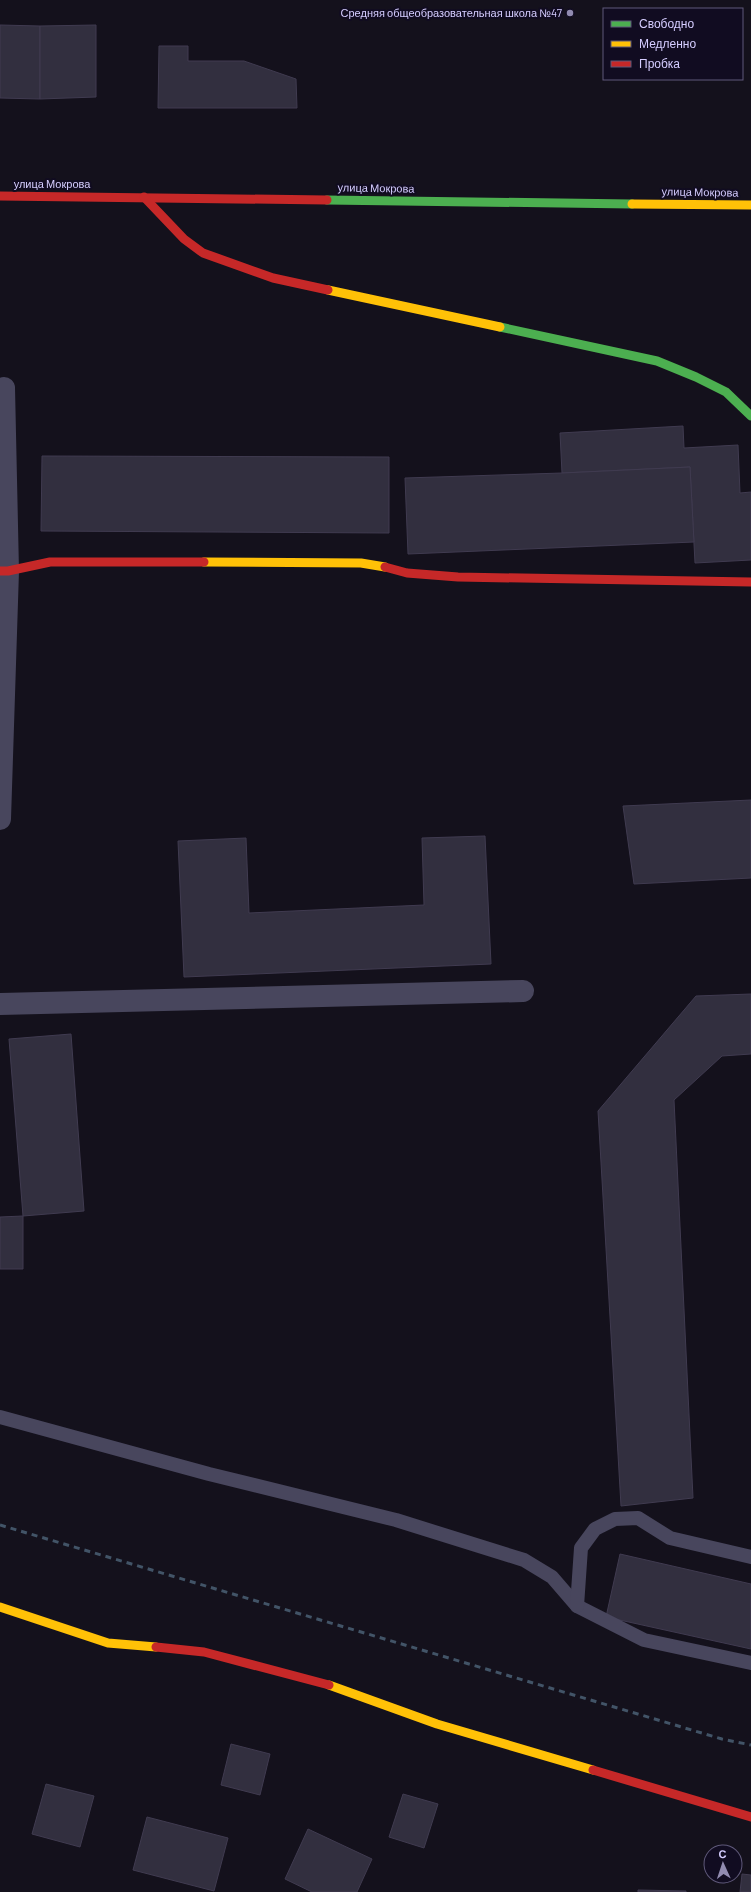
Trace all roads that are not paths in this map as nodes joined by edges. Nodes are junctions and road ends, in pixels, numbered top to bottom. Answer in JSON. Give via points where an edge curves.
{"nodes":[{"id":1,"x":0,"y":196,"type":"edge"},
{"id":2,"x":144,"y":197,"type":"junction"},
{"id":3,"x":751,"y":205,"type":"edge"},
{"id":4,"x":4,"y":388,"type":"dead end"},
{"id":5,"x":751,"y":416,"type":"edge"},
{"id":6,"x":4,"y":571,"type":"edge"},
{"id":7,"x":751,"y":582,"type":"edge"},
{"id":8,"x":0,"y":819,"type":"edge"},
{"id":9,"x":523,"y":992,"type":"dead end"},
{"id":10,"x":0,"y":1004,"type":"edge"},
{"id":11,"x":0,"y":1417,"type":"edge"},
{"id":12,"x":751,"y":1557,"type":"edge"},
{"id":13,"x":577,"y":1606,"type":"junction"},
{"id":14,"x":0,"y":1607,"type":"edge"},
{"id":15,"x":751,"y":1663,"type":"edge"},
{"id":16,"x":751,"y":1817,"type":"edge"}],
"edges":[{"from":1,"to":2,"type":"street","name":"улица Мокрова"},
{"from":2,"to":3,"type":"street","name":"улица Мокрова"},
{"from":2,"to":5,"type":"street","via":[[184,239],[203,253],[273,278],[657,361],[696,376],[726,392]]},
{"from":4,"to":6,"type":"street"},
{"from":6,"to":7,"type":"street","via":[[50,562],[360,563],[407,573],[458,577]]},
{"from":6,"to":8,"type":"street"},
{"from":9,"to":10,"type":"street"},
{"from":11,"to":13,"type":"lane","via":[[209,1474],[396,1520],[524,1560],[552,1577]]},
{"from":12,"to":13,"type":"lane","via":[[670,1538],[638,1518],[615,1519],[595,1528],[581,1548]]},
{"from":13,"to":15,"type":"lane","via":[[644,1640]]},
{"from":14,"to":16,"type":"street","via":[[108,1643],[204,1652],[324,1683],[437,1724]]}]}
